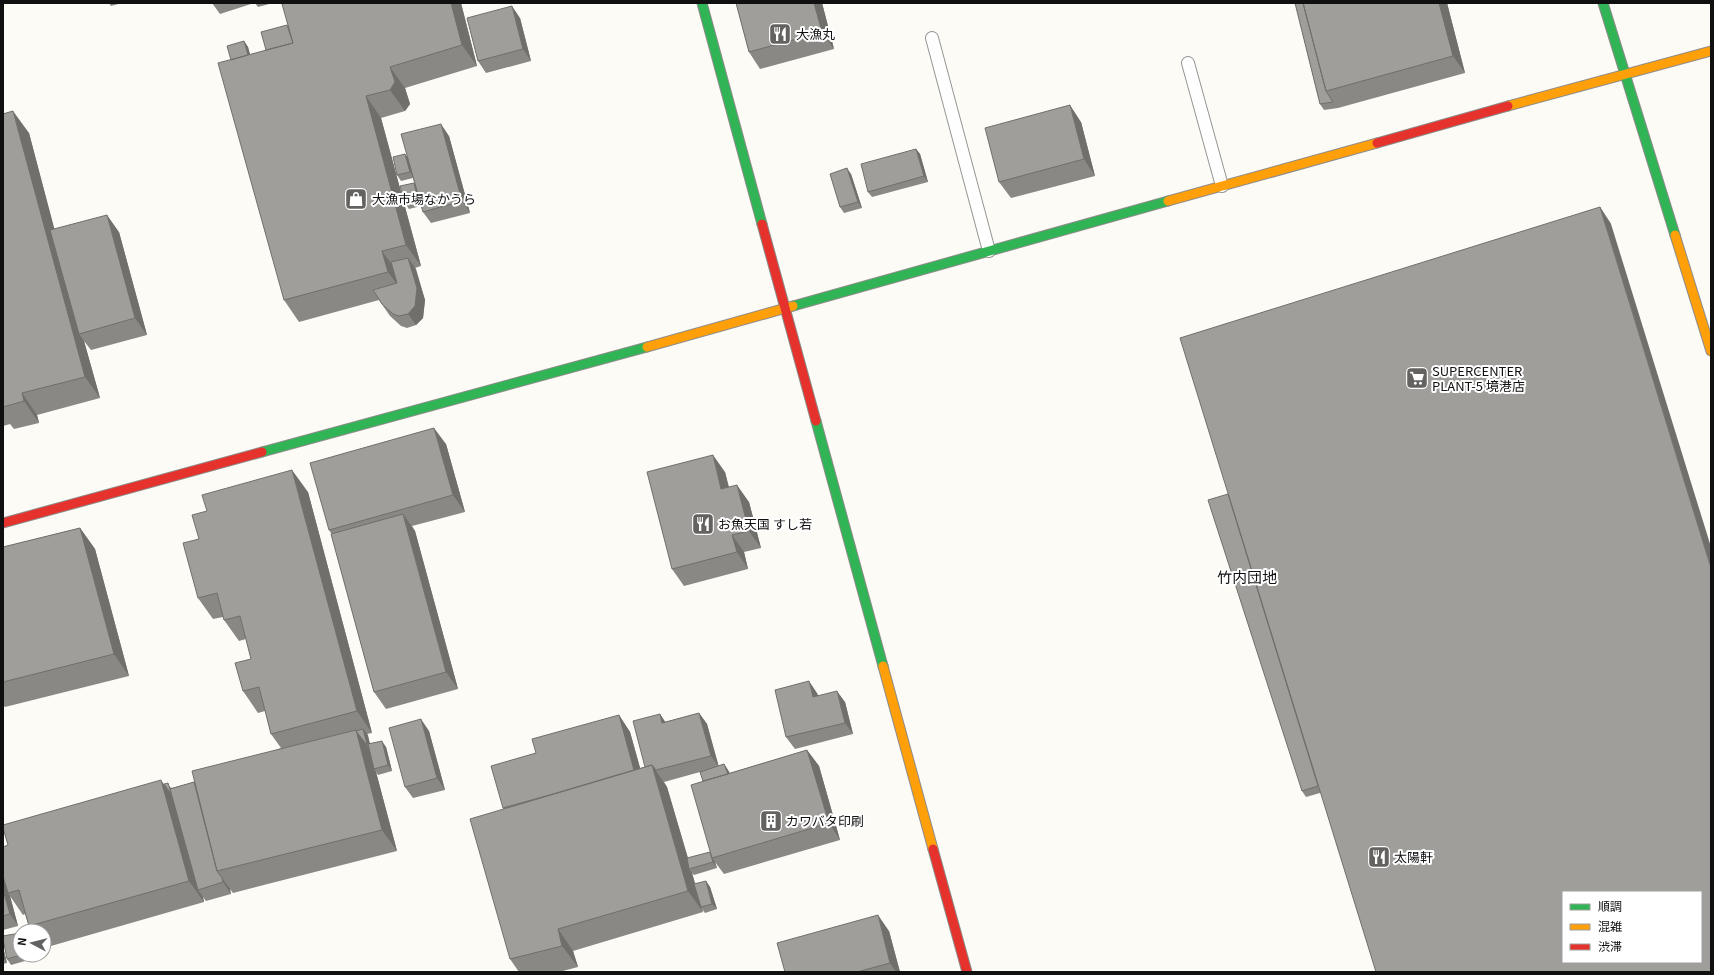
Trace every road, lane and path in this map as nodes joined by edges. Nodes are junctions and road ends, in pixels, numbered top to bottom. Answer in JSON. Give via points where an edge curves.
{"nodes":[{"id":1,"x":702,"y":3,"type":"edge"},
{"id":2,"x":1603,"y":3,"type":"edge"},
{"id":3,"x":932,"y":38,"type":"dead end"},
{"id":4,"x":1711,"y":51,"type":"edge"},
{"id":5,"x":1188,"y":64,"type":"dead end"},
{"id":6,"x":1625,"y":73,"type":"junction"},
{"id":7,"x":1222,"y":186,"type":"junction"},
{"id":8,"x":989,"y":251,"type":"junction"},
{"id":9,"x":784,"y":308,"type":"junction"},
{"id":10,"x":1711,"y":351,"type":"edge"},
{"id":11,"x":3,"y":523,"type":"edge"},
{"id":12,"x":966,"y":972,"type":"edge"}],
"edges":[{"from":1,"to":9,"type":"street"},
{"from":2,"to":6,"type":"street"},
{"from":3,"to":8,"type":"lane"},
{"from":4,"to":6,"type":"street"},
{"from":5,"to":7,"type":"lane"},
{"from":6,"to":7,"type":"street"},
{"from":6,"to":10,"type":"street"},
{"from":7,"to":8,"type":"street"},
{"from":8,"to":9,"type":"street"},
{"from":9,"to":11,"type":"street"},
{"from":9,"to":12,"type":"street"}]}
